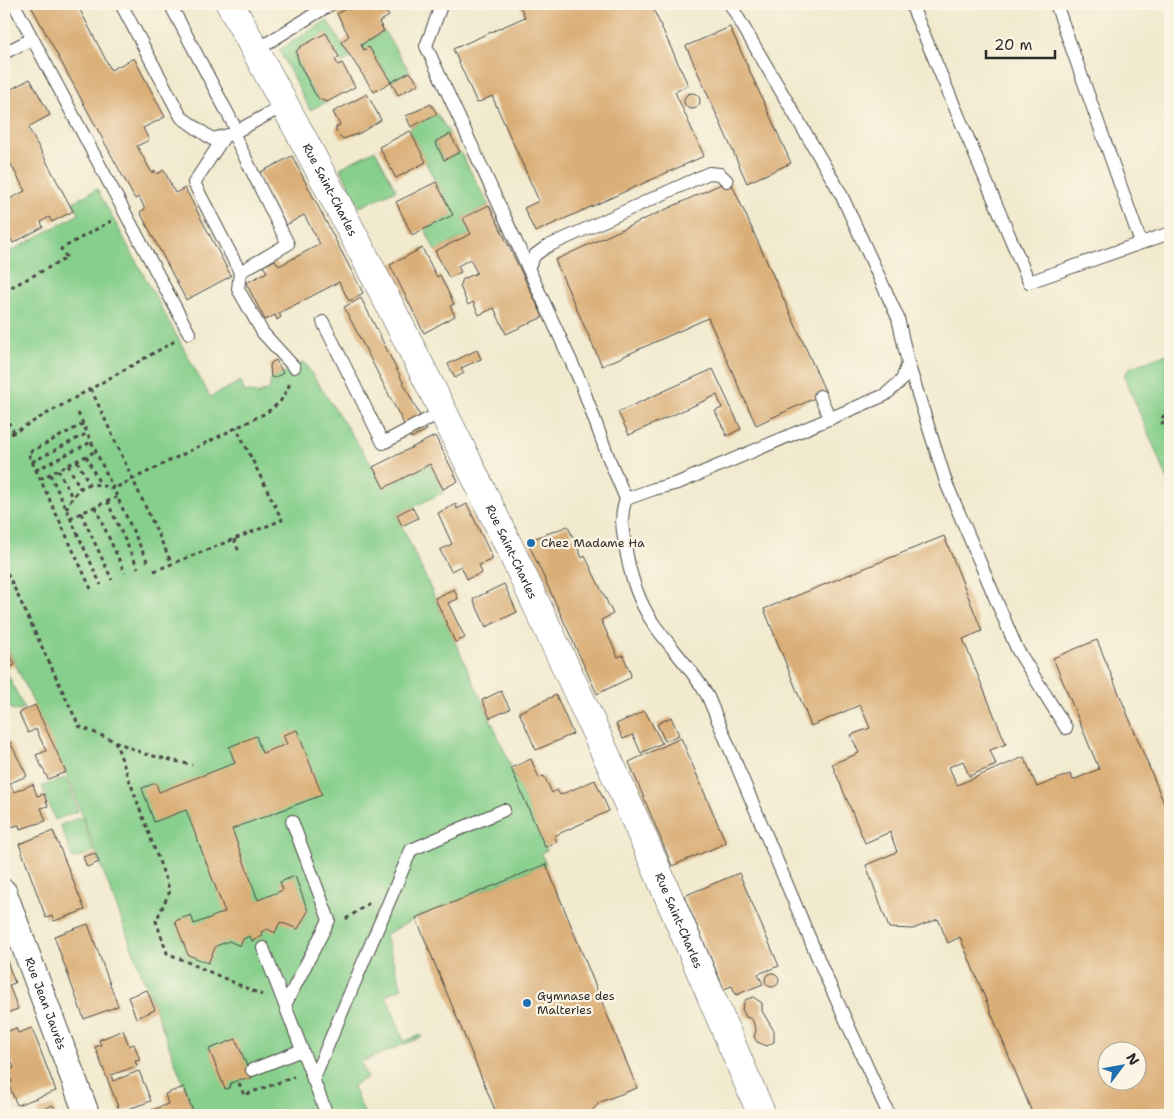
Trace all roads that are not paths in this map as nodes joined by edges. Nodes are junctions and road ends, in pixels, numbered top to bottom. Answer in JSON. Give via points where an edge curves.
{"nodes":[{"id":1,"x":14,"y":4,"type":"edge"},
{"id":2,"x":121,"y":4,"type":"edge"},
{"id":3,"x":170,"y":4,"type":"edge"},
{"id":4,"x":230,"y":4,"type":"edge"},
{"id":5,"x":331,"y":4,"type":"edge"},
{"id":6,"x":444,"y":4,"type":"edge"},
{"id":7,"x":730,"y":4,"type":"edge"},
{"id":8,"x":911,"y":4,"type":"edge"},
{"id":9,"x":1056,"y":4,"type":"edge"},
{"id":10,"x":32,"y":39,"type":"junction"},
{"id":11,"x":256,"y":50,"type":"junction"},
{"id":12,"x":4,"y":53,"type":"edge"},
{"id":13,"x":286,"y":105,"type":"junction"},
{"id":14,"x":231,"y":133,"type":"junction"},
{"id":15,"x":727,"y":181,"type":"dead end"},
{"id":16,"x":1170,"y":233,"type":"edge"},
{"id":17,"x":1141,"y":243,"type":"junction"},
{"id":18,"x":528,"y":268,"type":"junction"},
{"id":19,"x":240,"y":272,"type":"junction"},
{"id":20,"x":323,"y":322,"type":"dead end"},
{"id":21,"x":188,"y":333,"type":"road end"},
{"id":22,"x":908,"y":363,"type":"junction"},
{"id":23,"x":294,"y":367,"type":"road end"},
{"id":24,"x":820,"y":396,"type":"dead end"},
{"id":25,"x":443,"y":411,"type":"junction"},
{"id":26,"x":830,"y":419,"type":"junction"},
{"id":27,"x":626,"y":499,"type":"junction"},
{"id":28,"x":1066,"y":728,"type":"dead end"},
{"id":29,"x":504,"y":810,"type":"dead end"},
{"id":30,"x":292,"y":821,"type":"dead end"},
{"id":31,"x":4,"y":892,"type":"edge"},
{"id":32,"x":263,"y":948,"type":"dead end"},
{"id":33,"x":285,"y":1005,"type":"junction"},
{"id":34,"x":302,"y":1050,"type":"junction"},
{"id":35,"x":252,"y":1070,"type":"dead end"},
{"id":36,"x":312,"y":1075,"type":"junction"},
{"id":37,"x":87,"y":1115,"type":"edge"},
{"id":38,"x":327,"y":1115,"type":"edge"},
{"id":39,"x":762,"y":1115,"type":"edge"},
{"id":40,"x":890,"y":1115,"type":"edge"}],
"edges":[{"from":1,"to":10,"type":"lane"},
{"from":2,"to":14,"type":"lane","via":[[181,117],[212,139]]},
{"from":3,"to":14,"type":"lane"},
{"from":4,"to":11,"type":"street","name":"Rue Saint-Charles"},
{"from":5,"to":11,"type":"lane"},
{"from":6,"to":18,"type":"lane","via":[[440,6],[426,46]]},
{"from":7,"to":22,"type":"lane","via":[[840,192],[898,318]]},
{"from":8,"to":17,"type":"lane","via":[[1029,282]]},
{"from":9,"to":17,"type":"lane"},
{"from":10,"to":12,"type":"lane"},
{"from":10,"to":21,"type":"lane"},
{"from":11,"to":13,"type":"street","name":"Rue Saint-Charles"},
{"from":13,"to":14,"type":"lane"},
{"from":13,"to":25,"type":"street","name":"Rue Saint-Charles"},
{"from":14,"to":19,"type":"lane","via":[[194,184]]},
{"from":14,"to":19,"type":"lane","via":[[288,244]]},
{"from":15,"to":18,"type":"lane","via":[[720,174],[709,173],[546,247],[535,255]]},
{"from":16,"to":17,"type":"lane"},
{"from":18,"to":27,"type":"lane","via":[[581,383]]},
{"from":19,"to":23,"type":"lane","via":[[238,289],[263,333]]},
{"from":20,"to":25,"type":"lane","via":[[383,443]]},
{"from":22,"to":26,"type":"lane","via":[[902,380],[895,388]]},
{"from":22,"to":28,"type":"lane","via":[[947,485],[1018,649]]},
{"from":24,"to":26,"type":"lane"},
{"from":25,"to":39,"type":"street","name":"Rue Saint-Charles","via":[[612,769]]},
{"from":26,"to":27,"type":"lane","via":[[678,483]]},
{"from":27,"to":40,"type":"lane","via":[[621,520],[632,580],[653,622],[696,674],[708,697],[824,970]]},
{"from":29,"to":36,"type":"lane","via":[[411,850]]},
{"from":30,"to":33,"type":"lane","via":[[329,920]]},
{"from":31,"to":37,"type":"street","name":"Rue Jean Jaurès"},
{"from":32,"to":33,"type":"lane"},
{"from":33,"to":34,"type":"lane"},
{"from":34,"to":35,"type":"lane"},
{"from":34,"to":36,"type":"lane"},
{"from":36,"to":38,"type":"lane"}]}
